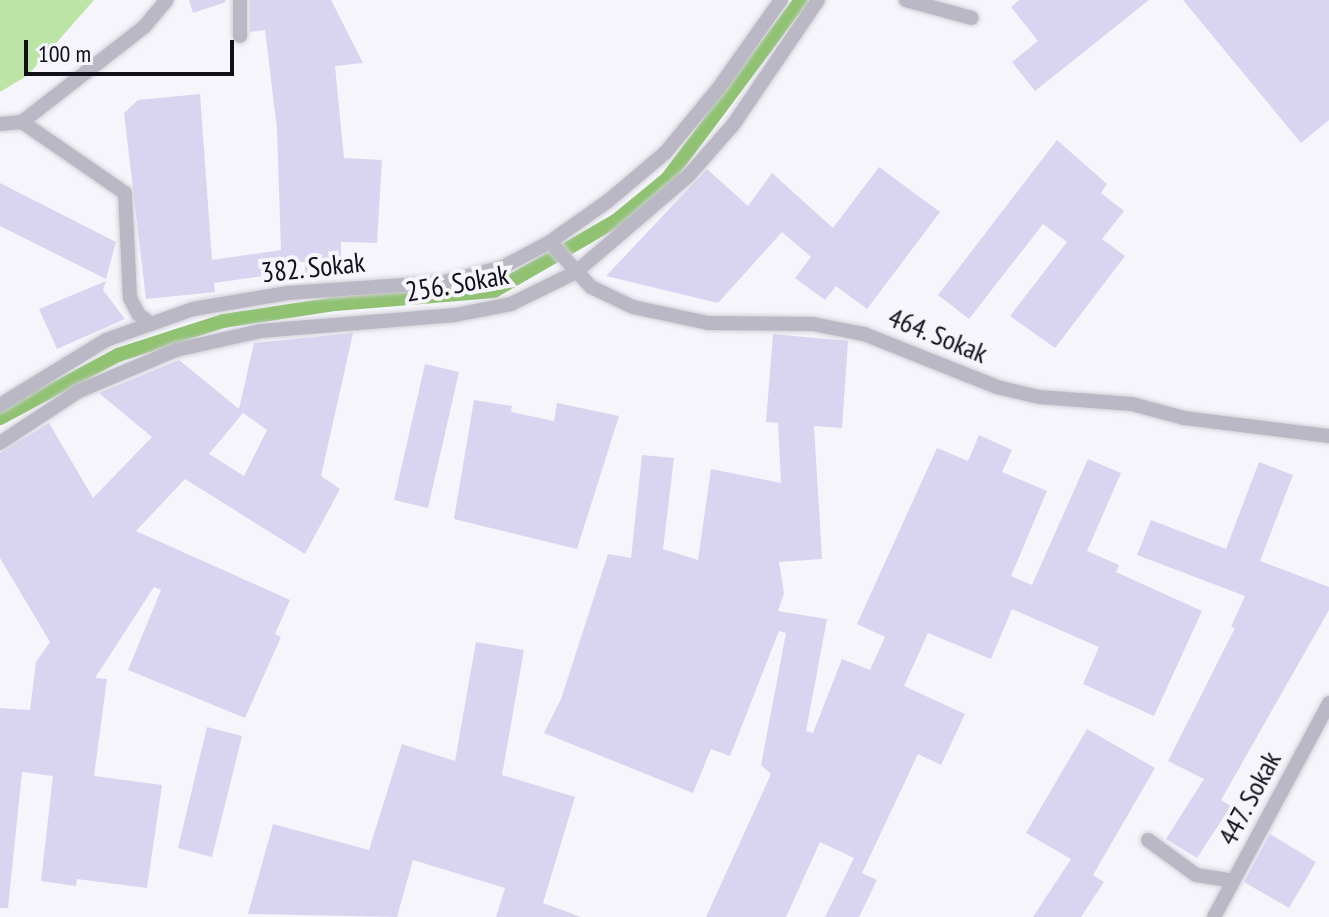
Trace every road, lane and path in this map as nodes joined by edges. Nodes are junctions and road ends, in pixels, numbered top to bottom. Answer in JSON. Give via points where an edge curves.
{"nodes":[{"id":1,"x":167,"y":0,"type":"edge"},
{"id":2,"x":240,"y":0,"type":"edge"},
{"id":3,"x":781,"y":0,"type":"edge"},
{"id":4,"x":818,"y":0,"type":"edge"},
{"id":5,"x":906,"y":0,"type":"edge"},
{"id":6,"x":972,"y":18,"type":"dead end"},
{"id":7,"x":240,"y":36,"type":"dead end"},
{"id":8,"x":22,"y":122,"type":"junction"},
{"id":9,"x":0,"y":124,"type":"edge"},
{"id":10,"x":551,"y":243,"type":"junction"},
{"id":11,"x":572,"y":268,"type":"junction"},
{"id":12,"x":150,"y":323,"type":"junction"},
{"id":13,"x":0,"y":405,"type":"edge"},
{"id":14,"x":1329,"y":436,"type":"edge"},
{"id":15,"x":0,"y":443,"type":"edge"},
{"id":16,"x":1329,"y":703,"type":"edge"},
{"id":17,"x":1148,"y":840,"type":"dead end"},
{"id":18,"x":1233,"y":881,"type":"junction"},
{"id":19,"x":1214,"y":917,"type":"edge"}],
"edges":[{"from":1,"to":8,"type":"street","via":[[144,27]]},
{"from":2,"to":7,"type":"street"},
{"from":3,"to":10,"type":"street","name":"382. Sokak","via":[[665,153]]},
{"from":4,"to":11,"type":"street","name":"256. Sokak","via":[[733,125],[688,176]]},
{"from":5,"to":6,"type":"street"},
{"from":8,"to":9,"type":"street"},
{"from":8,"to":12,"type":"street","via":[[125,193],[130,298]]},
{"from":10,"to":11,"type":"street","name":"464. Sokak"},
{"from":10,"to":12,"type":"street","name":"382. Sokak","via":[[503,267],[444,282],[288,293],[193,309]]},
{"from":11,"to":14,"type":"street","name":"464. Sokak","via":[[591,287],[633,307],[708,323],[813,324],[864,334],[997,387],[1039,397],[1132,404],[1184,418]]},
{"from":11,"to":15,"type":"street","name":"256. Sokak","via":[[511,304],[455,315],[260,331],[176,350],[79,391]]},
{"from":12,"to":13,"type":"street","name":"382. Sokak","via":[[106,340]]},
{"from":16,"to":18,"type":"street","name":"447. Sokak"},
{"from":17,"to":18,"type":"street","via":[[1196,875]]},
{"from":18,"to":19,"type":"street","name":"447. Sokak"}]}
